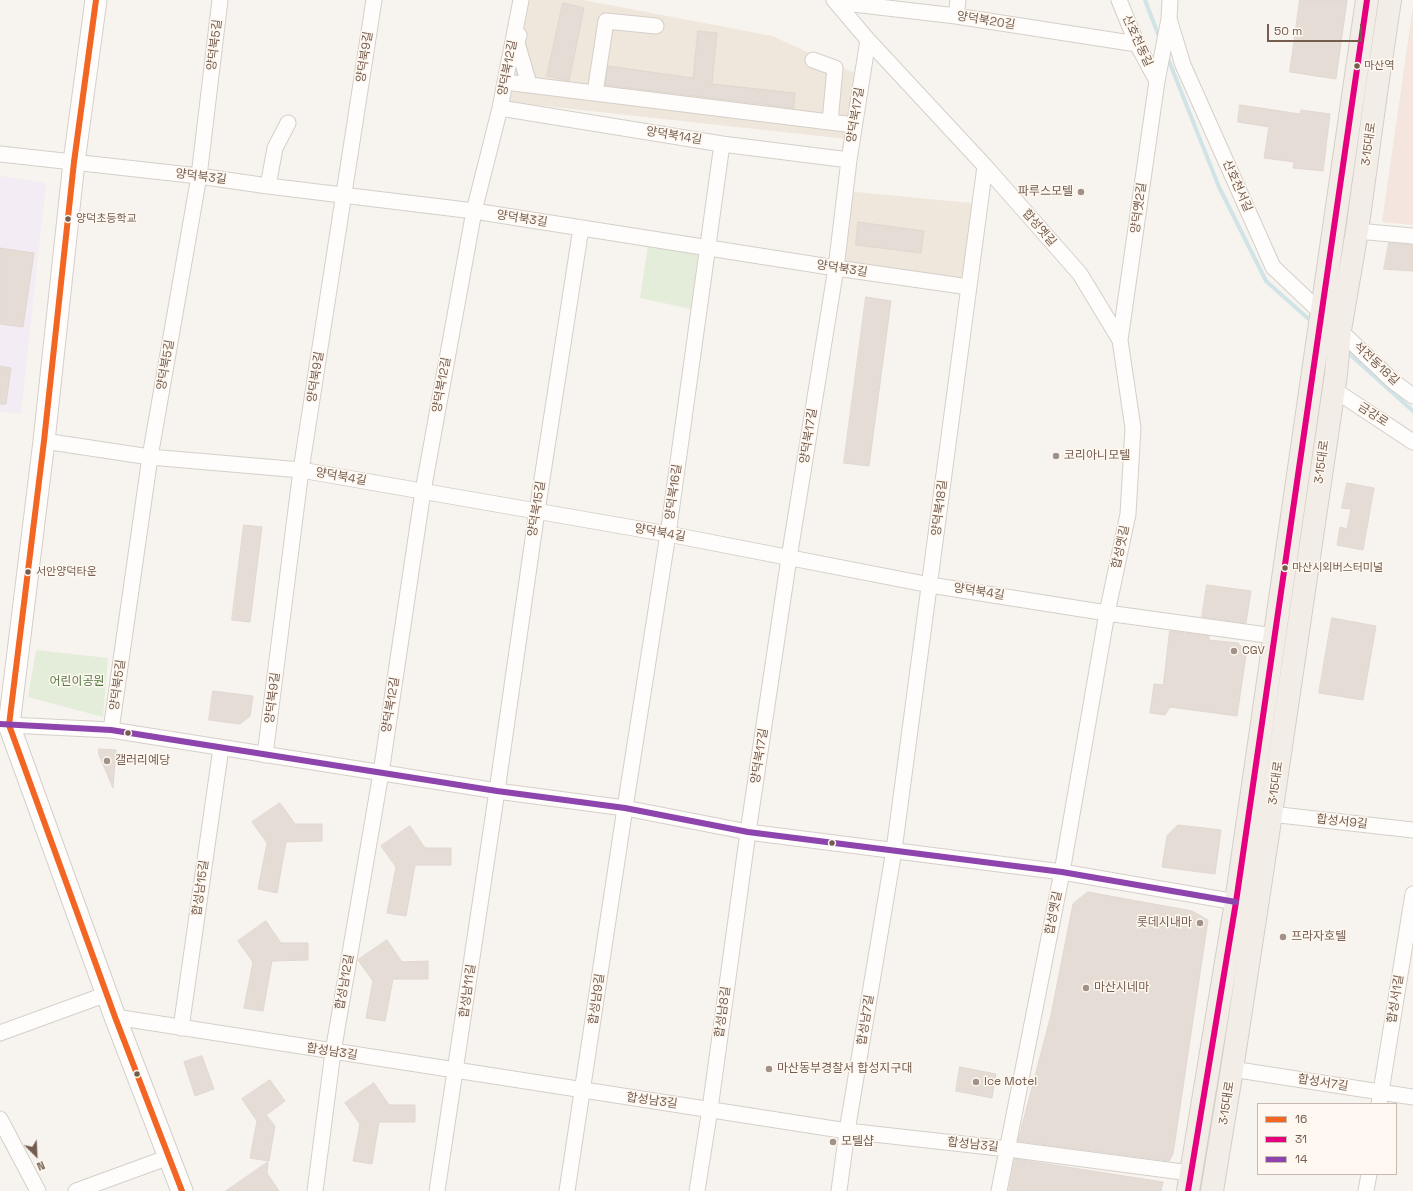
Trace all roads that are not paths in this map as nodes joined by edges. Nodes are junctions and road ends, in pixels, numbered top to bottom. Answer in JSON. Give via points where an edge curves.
{"nodes":[{"id":1,"x":96,"y":0,"type":"edge"},
{"id":2,"x":220,"y":0,"type":"edge"},
{"id":3,"x":374,"y":0,"type":"edge"},
{"id":4,"x":521,"y":0,"type":"edge"},
{"id":5,"x":528,"y":0,"type":"edge"},
{"id":6,"x":958,"y":0,"type":"edge"},
{"id":7,"x":1119,"y":0,"type":"edge"},
{"id":8,"x":1170,"y":0,"type":"edge"},
{"id":9,"x":1367,"y":0,"type":"edge"},
{"id":10,"x":1390,"y":0,"type":"edge"},
{"id":11,"x":835,"y":1,"type":"edge"},
{"id":12,"x":956,"y":16,"type":"junction"},
{"id":13,"x":1168,"y":25,"type":"junction"},
{"id":14,"x":656,"y":26,"type":"dead end"},
{"id":15,"x":868,"y":40,"type":"junction"},
{"id":16,"x":1137,"y":44,"type":"junction"},
{"id":17,"x":813,"y":60,"type":"dead end"},
{"id":18,"x":1158,"y":78,"type":"junction"},
{"id":19,"x":505,"y":82,"type":"junction"},
{"id":20,"x":529,"y":84,"type":"junction"},
{"id":21,"x":595,"y":93,"type":"junction"},
{"id":22,"x":500,"y":108,"type":"junction"},
{"id":23,"x":830,"y":122,"type":"junction"},
{"id":24,"x":288,"y":123,"type":"dead end"},
{"id":25,"x":854,"y":125,"type":"junction"},
{"id":26,"x":722,"y":144,"type":"junction"},
{"id":27,"x":0,"y":154,"type":"edge"},
{"id":28,"x":849,"y":160,"type":"junction"},
{"id":29,"x":74,"y":162,"type":"junction"},
{"id":30,"x":985,"y":166,"type":"junction"},
{"id":31,"x":199,"y":176,"type":"junction"},
{"id":32,"x":268,"y":186,"type":"junction"},
{"id":33,"x":344,"y":196,"type":"junction"},
{"id":34,"x":474,"y":211,"type":"junction"},
{"id":35,"x":581,"y":228,"type":"junction"},
{"id":36,"x":1357,"y":230,"type":"junction"},
{"id":37,"x":1413,"y":236,"type":"edge"},
{"id":38,"x":709,"y":247,"type":"junction"},
{"id":39,"x":836,"y":268,"type":"junction"},
{"id":40,"x":969,"y":287,"type":"junction"},
{"id":41,"x":1320,"y":315,"type":"junction"},
{"id":42,"x":1340,"y":333,"type":"junction"},
{"id":43,"x":1120,"y":340,"type":"junction"},
{"id":44,"x":1334,"y":381,"type":"junction"},
{"id":45,"x":1413,"y":396,"type":"edge"},
{"id":46,"x":44,"y":441,"type":"junction"},
{"id":47,"x":1413,"y":442,"type":"edge"},
{"id":48,"x":150,"y":457,"type":"junction"},
{"id":49,"x":301,"y":470,"type":"junction"},
{"id":50,"x":423,"y":491,"type":"junction"},
{"id":51,"x":537,"y":511,"type":"junction"},
{"id":52,"x":668,"y":534,"type":"junction"},
{"id":53,"x":789,"y":558,"type":"junction"},
{"id":54,"x":930,"y":585,"type":"junction"},
{"id":55,"x":1106,"y":613,"type":"junction"},
{"id":56,"x":1274,"y":636,"type":"junction"},
{"id":57,"x":5,"y":724,"type":"edge"},
{"id":58,"x":111,"y":730,"type":"junction"},
{"id":59,"x":221,"y":748,"type":"junction"},
{"id":60,"x":265,"y":756,"type":"junction"},
{"id":61,"x":381,"y":773,"type":"junction"},
{"id":62,"x":497,"y":791,"type":"junction"},
{"id":63,"x":625,"y":808,"type":"junction"},
{"id":64,"x":1271,"y":814,"type":"junction"},
{"id":65,"x":1413,"y":830,"type":"edge"},
{"id":66,"x":748,"y":832,"type":"junction"},
{"id":67,"x":894,"y":850,"type":"junction"},
{"id":68,"x":1062,"y":872,"type":"junction"},
{"id":69,"x":1413,"y":894,"type":"edge"},
{"id":70,"x":1236,"y":902,"type":"junction"},
{"id":71,"x":1408,"y":963,"type":"edge"},
{"id":72,"x":107,"y":994,"type":"junction"},
{"id":73,"x":115,"y":1017,"type":"junction"},
{"id":74,"x":181,"y":1028,"type":"junction"},
{"id":75,"x":0,"y":1033,"type":"edge"},
{"id":76,"x":333,"y":1052,"type":"junction"},
{"id":77,"x":1232,"y":1069,"type":"junction"},
{"id":78,"x":456,"y":1071,"type":"junction"},
{"id":79,"x":583,"y":1091,"type":"junction"},
{"id":80,"x":1413,"y":1097,"type":"edge"},
{"id":81,"x":1380,"y":1098,"type":"edge"},
{"id":82,"x":710,"y":1109,"type":"junction"},
{"id":83,"x":0,"y":1120,"type":"edge"},
{"id":84,"x":847,"y":1131,"type":"junction"},
{"id":85,"x":1008,"y":1149,"type":"junction"},
{"id":86,"x":169,"y":1157,"type":"junction"},
{"id":87,"x":1369,"y":1175,"type":"edge"},
{"id":88,"x":1189,"y":1182,"type":"edge"},
{"id":89,"x":38,"y":1191,"type":"edge"},
{"id":90,"x":76,"y":1191,"type":"edge"},
{"id":91,"x":182,"y":1191,"type":"edge"},
{"id":92,"x":315,"y":1191,"type":"edge"},
{"id":93,"x":437,"y":1191,"type":"edge"},
{"id":94,"x":567,"y":1191,"type":"edge"},
{"id":95,"x":697,"y":1191,"type":"edge"},
{"id":96,"x":839,"y":1191,"type":"edge"},
{"id":97,"x":999,"y":1191,"type":"edge"},
{"id":98,"x":1212,"y":1191,"type":"edge"},
{"id":99,"x":1366,"y":1191,"type":"edge"}],
"edges":[{"from":1,"to":29,"type":"main road"},
{"from":2,"to":31,"type":"street","name":"양덕북5길"},
{"from":3,"to":33,"type":"street","name":"양덕북9길"},
{"from":4,"to":19,"type":"street","name":"양덕북12길"},
{"from":5,"to":20,"type":"street","via":[[518,43]]},
{"from":6,"to":12,"type":"street"},
{"from":7,"to":16,"type":"street","name":"산호천동길"},
{"from":8,"to":13,"type":"street"},
{"from":9,"to":41,"type":"main road","name":"3·15대로"},
{"from":10,"to":36,"type":"main road","name":"3·15대로"},
{"from":11,"to":12,"type":"street","name":"양덕북20길"},
{"from":11,"to":15,"type":"street","name":"합성옛길"},
{"from":12,"to":16,"type":"street","name":"양덕북20길"},
{"from":13,"to":18,"type":"street","name":"양덕옛2길"},
{"from":13,"to":41,"type":"street","name":"산호천서길","via":[[1183,65],[1273,267]]},
{"from":14,"to":21,"type":"street","via":[[606,21]]},
{"from":15,"to":25,"type":"street","name":"양덕북17길"},
{"from":15,"to":30,"type":"street","name":"합성옛길"},
{"from":16,"to":18,"type":"street","name":"산호천동길"},
{"from":17,"to":23,"type":"street","via":[[835,68]]},
{"from":18,"to":43,"type":"street","name":"양덕옛2길"},
{"from":19,"to":20,"type":"street"},
{"from":19,"to":22,"type":"street","name":"양덕북12길"},
{"from":20,"to":21,"type":"street"},
{"from":21,"to":23,"type":"street"},
{"from":22,"to":26,"type":"street","name":"양덕북14길"},
{"from":22,"to":34,"type":"street","name":"양덕북12길"},
{"from":23,"to":25,"type":"street"},
{"from":24,"to":32,"type":"street","via":[[275,148]]},
{"from":25,"to":28,"type":"street","name":"양덕북17길"},
{"from":26,"to":28,"type":"street","name":"양덕북14길"},
{"from":26,"to":38,"type":"street","name":"양덕북16길"},
{"from":27,"to":29,"type":"street","name":"양덕북3길"},
{"from":28,"to":39,"type":"street","name":"양덕북17길"},
{"from":29,"to":31,"type":"street","name":"양덕북3길"},
{"from":29,"to":46,"type":"main road"},
{"from":30,"to":40,"type":"street","name":"양덕북18길"},
{"from":30,"to":43,"type":"street","name":"합성옛길","via":[[1080,274]]},
{"from":31,"to":32,"type":"street","name":"양덕북3길"},
{"from":31,"to":48,"type":"street","name":"양덕북5길"},
{"from":32,"to":33,"type":"street","name":"양덕북3길"},
{"from":33,"to":34,"type":"street","name":"양덕북3길"},
{"from":33,"to":49,"type":"street","name":"양덕북9길"},
{"from":34,"to":35,"type":"street","name":"양덕북3길"},
{"from":34,"to":50,"type":"street","name":"양덕북12길"},
{"from":35,"to":38,"type":"street","name":"양덕북3길"},
{"from":35,"to":51,"type":"street","name":"양덕북15길"},
{"from":36,"to":37,"type":"street"},
{"from":36,"to":42,"type":"main road","name":"3·15대로"},
{"from":38,"to":39,"type":"street","name":"양덕북3길"},
{"from":38,"to":52,"type":"street","name":"양덕북16길"},
{"from":39,"to":40,"type":"street","name":"양덕북3길"},
{"from":39,"to":53,"type":"street","name":"양덕북17길"},
{"from":40,"to":54,"type":"street","name":"양덕북18길"},
{"from":41,"to":42,"type":"street","name":"산호천서길"},
{"from":41,"to":56,"type":"main road","name":"3·15대로"},
{"from":42,"to":44,"type":"main road","name":"3·15대로"},
{"from":42,"to":45,"type":"street","name":"석전동18길"},
{"from":43,"to":55,"type":"street","name":"합성옛길","via":[[1133,428],[1128,514]]},
{"from":44,"to":47,"type":"street","name":"금강로"},
{"from":44,"to":64,"type":"main road","name":"3·15대로"},
{"from":46,"to":48,"type":"street","name":"양덕북4길"},
{"from":46,"to":57,"type":"main road"},
{"from":48,"to":49,"type":"street","name":"양덕북4길"},
{"from":48,"to":58,"type":"street","name":"양덕북5길"},
{"from":49,"to":50,"type":"street","name":"양덕북4길"},
{"from":49,"to":60,"type":"street","name":"양덕북9길"},
{"from":50,"to":51,"type":"street","name":"양덕북4길"},
{"from":50,"to":61,"type":"street","name":"양덕북12길"},
{"from":51,"to":52,"type":"street","name":"양덕북4길"},
{"from":51,"to":62,"type":"street","name":"양덕북15길"},
{"from":52,"to":53,"type":"street","name":"양덕북4길"},
{"from":52,"to":63,"type":"street","name":"양덕북16길"},
{"from":53,"to":54,"type":"street","name":"양덕북4길"},
{"from":53,"to":66,"type":"street","name":"양덕북17길"},
{"from":54,"to":55,"type":"street","name":"양덕북4길"},
{"from":54,"to":67,"type":"street","name":"양덕북18길"},
{"from":55,"to":56,"type":"street","name":"양덕북4길"},
{"from":55,"to":68,"type":"street","name":"합성옛길"},
{"from":56,"to":70,"type":"main road","name":"3·15대로"},
{"from":57,"to":58,"type":"street"},
{"from":57,"to":72,"type":"main road"},
{"from":58,"to":59,"type":"street"},
{"from":59,"to":60,"type":"street"},
{"from":59,"to":74,"type":"street","name":"합성남15길"},
{"from":60,"to":61,"type":"street"},
{"from":61,"to":62,"type":"street"},
{"from":61,"to":76,"type":"street","name":"합성남12길"},
{"from":62,"to":63,"type":"street"},
{"from":62,"to":78,"type":"street","name":"합성남11길"},
{"from":63,"to":66,"type":"street"},
{"from":63,"to":79,"type":"street","name":"합성남9길"},
{"from":64,"to":65,"type":"street","name":"합성서9길"},
{"from":64,"to":77,"type":"main road","name":"3·15대로"},
{"from":66,"to":67,"type":"street"},
{"from":66,"to":82,"type":"street","name":"합성남8길"},
{"from":67,"to":68,"type":"street"},
{"from":67,"to":84,"type":"street","name":"합성남7길"},
{"from":68,"to":70,"type":"street"},
{"from":68,"to":85,"type":"street","name":"합성옛길"},
{"from":69,"to":71,"type":"street","name":"합성서1길"},
{"from":70,"to":88,"type":"main road","name":"3·15대로"},
{"from":71,"to":81,"type":"street","name":"합성서1길"},
{"from":72,"to":73,"type":"main road"},
{"from":72,"to":75,"type":"street"},
{"from":73,"to":74,"type":"street","name":"합성남3길"},
{"from":73,"to":86,"type":"main road"},
{"from":74,"to":76,"type":"street","name":"합성남3길"},
{"from":76,"to":78,"type":"street","name":"합성남3길"},
{"from":76,"to":92,"type":"street","name":"합성남12길"},
{"from":77,"to":81,"type":"street","name":"합성서7길"},
{"from":77,"to":98,"type":"main road","name":"3·15대로"},
{"from":78,"to":79,"type":"street","name":"합성남3길"},
{"from":78,"to":93,"type":"street","name":"합성남11길"},
{"from":79,"to":82,"type":"street","name":"합성남3길"},
{"from":79,"to":94,"type":"street","name":"합성남9길"},
{"from":80,"to":81,"type":"street","name":"합성서7길"},
{"from":82,"to":84,"type":"street","name":"합성남3길"},
{"from":82,"to":95,"type":"street","name":"합성남8길"},
{"from":83,"to":89,"type":"street"},
{"from":84,"to":85,"type":"street","name":"합성남3길"},
{"from":84,"to":96,"type":"street","name":"합성남7길"},
{"from":85,"to":88,"type":"street","name":"합성남3길"},
{"from":85,"to":97,"type":"street","name":"합성옛길"},
{"from":86,"to":90,"type":"street"},
{"from":86,"to":91,"type":"main road"},
{"from":87,"to":99,"type":"street"}]}
